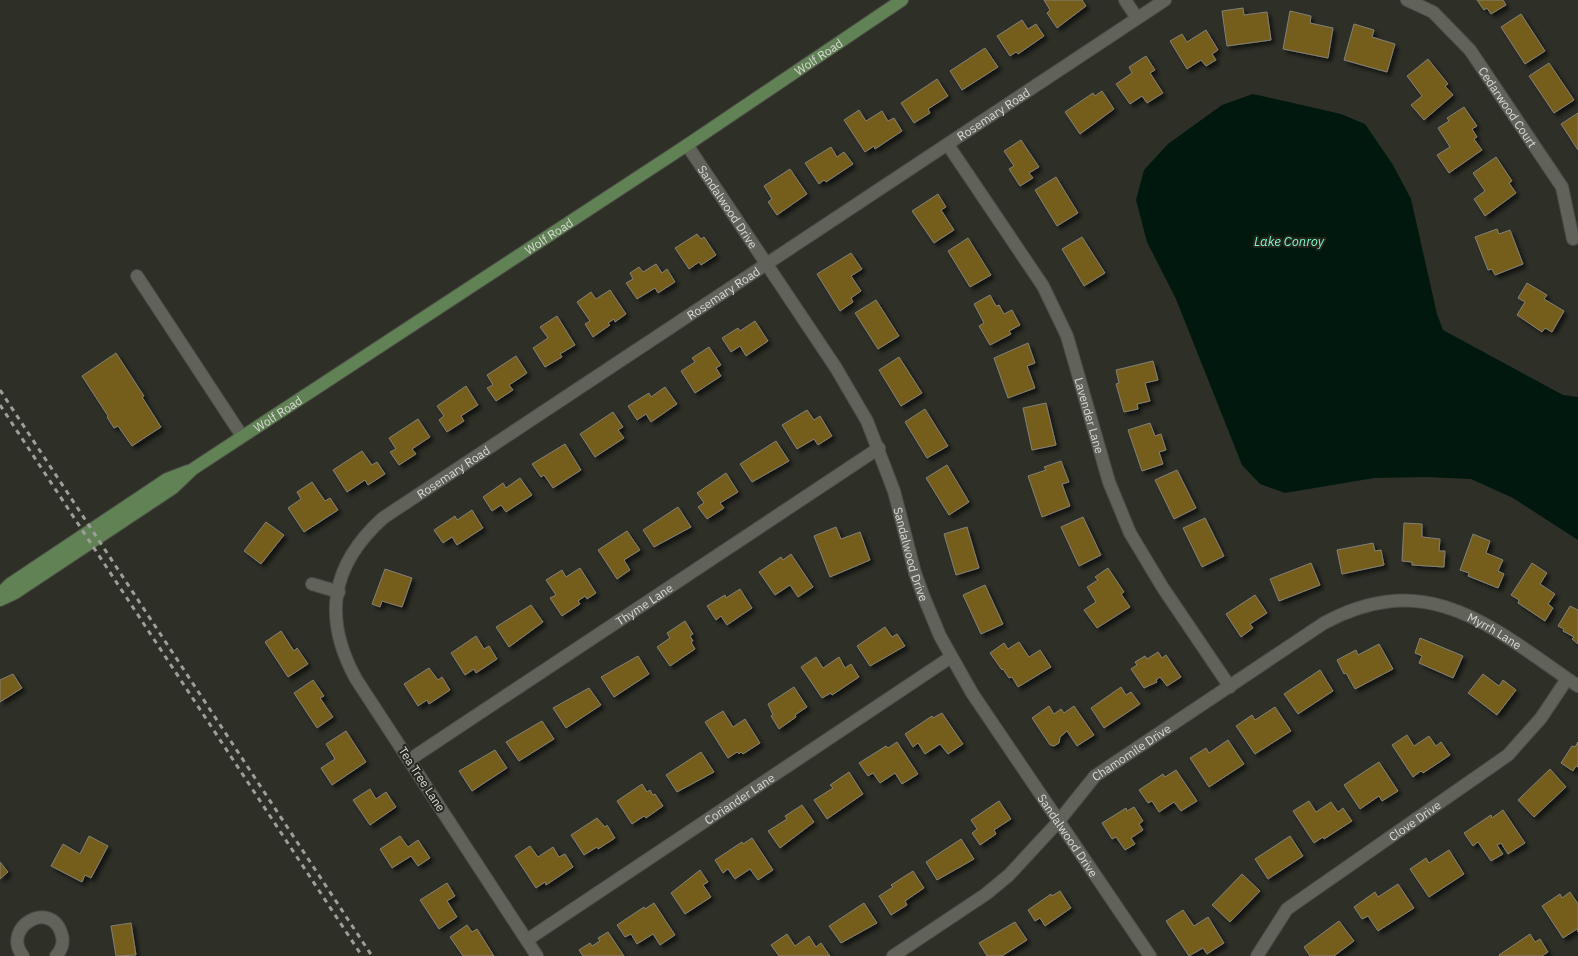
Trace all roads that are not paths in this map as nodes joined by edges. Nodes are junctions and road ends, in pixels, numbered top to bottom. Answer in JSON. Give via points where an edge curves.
{"nodes":[{"id":1,"x":902,"y":0,"type":"edge"},
{"id":2,"x":1124,"y":0,"type":"edge"},
{"id":3,"x":1165,"y":0,"type":"edge"},
{"id":4,"x":1407,"y":0,"type":"edge"},
{"id":5,"x":1137,"y":18,"type":"junction"},
{"id":6,"x":687,"y":145,"type":"junction"},
{"id":7,"x":948,"y":145,"type":"junction"},
{"id":8,"x":1573,"y":239,"type":"dead end"},
{"id":9,"x":766,"y":264,"type":"junction"},
{"id":10,"x":137,"y":276,"type":"dead end"},
{"id":11,"x":242,"y":436,"type":"junction"},
{"id":12,"x":879,"y":448,"type":"junction"},
{"id":13,"x":193,"y":469,"type":"junction"},
{"id":14,"x":312,"y":584,"type":"dead end"},
{"id":15,"x":339,"y":592,"type":"junction"},
{"id":16,"x":0,"y":594,"type":"edge"},
{"id":17,"x":0,"y":600,"type":"edge"},
{"id":18,"x":1402,"y":600,"type":"joint"},
{"id":19,"x":951,"y":657,"type":"junction"},
{"id":20,"x":1567,"y":679,"type":"junction"},
{"id":21,"x":1230,"y":686,"type":"junction"},
{"id":22,"x":1578,"y":686,"type":"edge"},
{"id":23,"x":410,"y":760,"type":"junction"},
{"id":24,"x":1058,"y":822,"type":"junction"},
{"id":25,"x":527,"y":940,"type":"junction"},
{"id":26,"x":18,"y":955,"type":"edge"},
{"id":27,"x":56,"y":956,"type":"edge"},
{"id":28,"x":537,"y":956,"type":"edge"},
{"id":29,"x":893,"y":956,"type":"edge"},
{"id":30,"x":1150,"y":956,"type":"edge"},
{"id":31,"x":1257,"y":956,"type":"edge"}],
"edges":[{"from":1,"to":6,"type":"main road","name":"Wolf Road"},
{"from":2,"to":5,"type":"street"},
{"from":3,"to":5,"type":"street"},
{"from":4,"to":8,"type":"street","name":"Cedarwood Court","via":[[1433,12],[1470,50],[1562,187]]},
{"from":5,"to":7,"type":"street","name":"Rosemary Road"},
{"from":6,"to":9,"type":"street","name":"Sandalwood Drive"},
{"from":6,"to":11,"type":"main road","name":"Wolf Road"},
{"from":7,"to":9,"type":"street","name":"Rosemary Road"},
{"from":7,"to":21,"type":"street","name":"Lavender Lane","via":[[1043,286],[1067,336],[1109,482],[1130,532],[1163,588]]},
{"from":9,"to":12,"type":"street","name":"Sandalwood Drive","via":[[853,395]]},
{"from":9,"to":15,"type":"street","name":"Rosemary Road","via":[[383,518],[357,545],[342,577]]},
{"from":10,"to":11,"type":"street"},
{"from":11,"to":13,"type":"main road","name":"Wolf Road"},
{"from":12,"to":19,"type":"street","name":"Sandalwood Drive","via":[[894,491],[915,573],[932,619]]},
{"from":12,"to":23,"type":"street","name":"Thyme Lane"},
{"from":13,"to":16,"type":"main road","name":"Wolf Road","via":[[167,479],[10,584]]},
{"from":13,"to":17,"type":"main road","name":"Wolf Road","via":[[173,488],[15,593]]},
{"from":14,"to":15,"type":"street"},
{"from":15,"to":23,"type":"street","name":"Tea Tree Lane","via":[[335,622],[345,659]]},
{"from":18,"to":20,"type":"street","name":"Myrrh Lane","via":[[1446,606],[1478,619]]},
{"from":18,"to":21,"type":"street","name":"Chamomile Drive","via":[[1366,605],[1337,616]]},
{"from":19,"to":24,"type":"street","name":"Sandalwood Drive"},
{"from":19,"to":25,"type":"street","name":"Coriander Lane"},
{"from":20,"to":22,"type":"street","name":"Myrrh Lane"},
{"from":20,"to":31,"type":"street","name":"Clove Drive","via":[[1541,718],[1508,755],[1288,909]]},
{"from":21,"to":24,"type":"street","name":"Chamomile Drive","via":[[1095,776]]},
{"from":23,"to":25,"type":"street","name":"Tea Tree Lane"},
{"from":24,"to":29,"type":"street","name":"Chamomile Drive","via":[[1009,875],[986,894]]},
{"from":24,"to":30,"type":"street","name":"Sandalwood Drive"},
{"from":25,"to":28,"type":"street","name":"Tea Tree Lane"},
{"from":26,"to":27,"type":"street","via":[[17,938],[22,925],[28,920],[43,917],[57,925],[61,931],[62,947]]}]}
